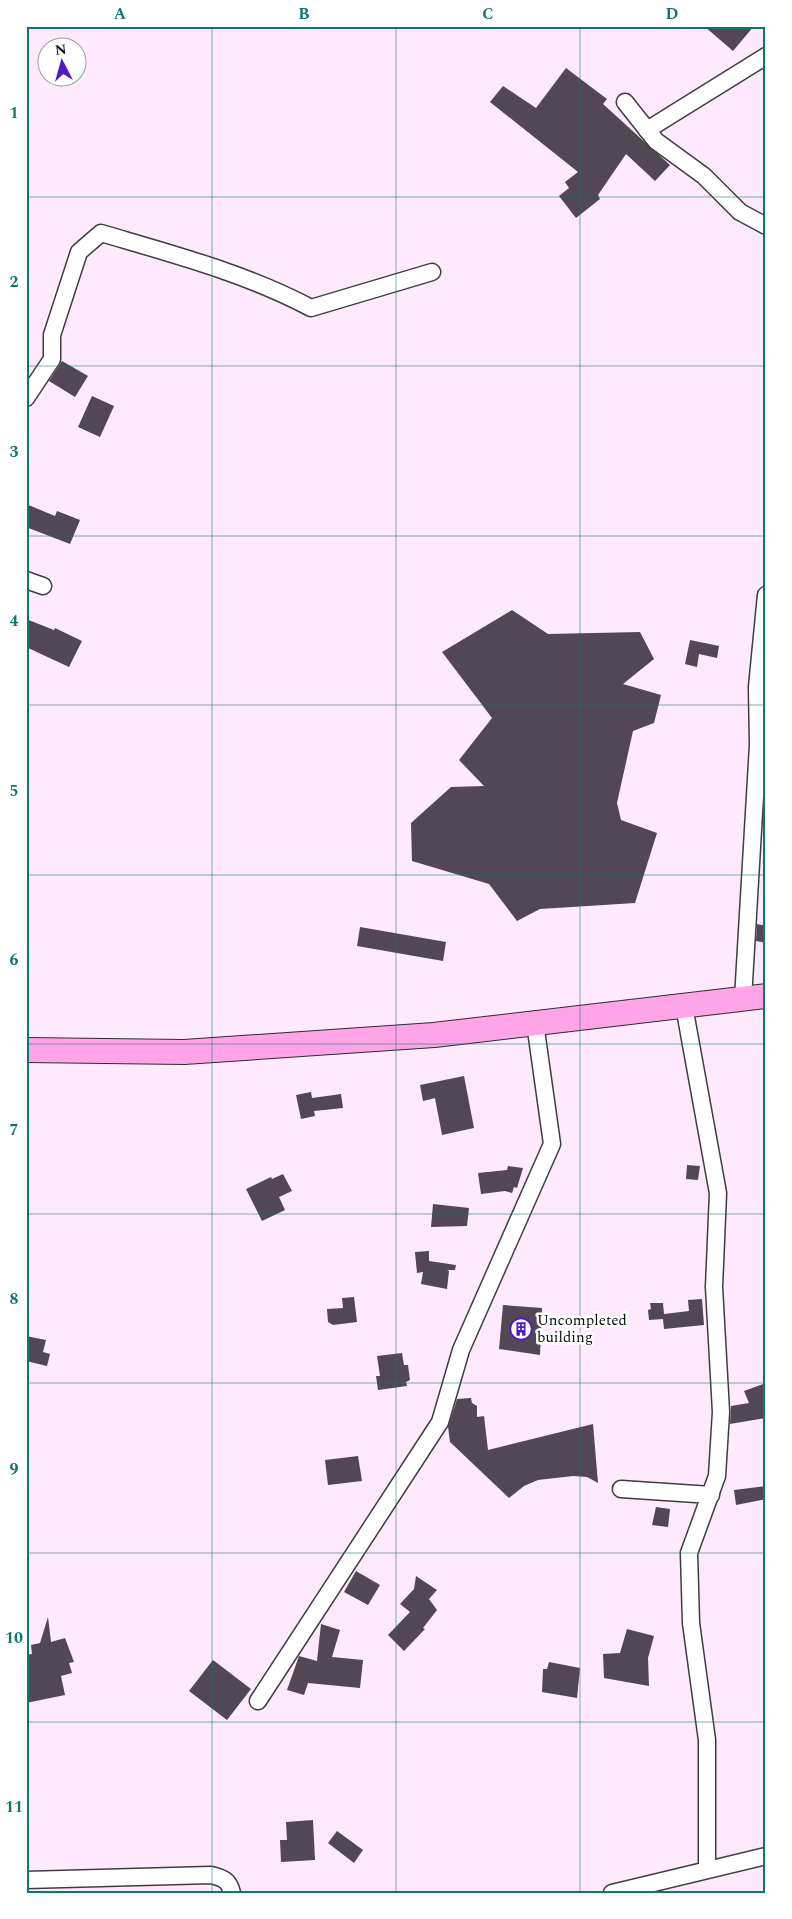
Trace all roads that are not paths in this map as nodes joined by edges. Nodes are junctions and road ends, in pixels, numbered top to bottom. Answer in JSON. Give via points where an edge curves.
{"nodes":[{"id":1,"x":766,"y":56,"type":"edge"},
{"id":2,"x":625,"y":102,"type":"dead end"},
{"id":3,"x":647,"y":130,"type":"junction"},
{"id":4,"x":766,"y":226,"type":"edge"},
{"id":5,"x":432,"y":272,"type":"dead end"},
{"id":6,"x":26,"y":398,"type":"edge"},
{"id":7,"x":26,"y":580,"type":"edge"},
{"id":8,"x":43,"y":586,"type":"dead end"},
{"id":9,"x":766,"y":595,"type":"edge"},
{"id":10,"x":754,"y":997,"type":"edge"},
{"id":11,"x":684,"y":1006,"type":"junction"},
{"id":12,"x":535,"y":1023,"type":"junction"},
{"id":13,"x":26,"y":1050,"type":"edge"},
{"id":14,"x":621,"y":1489,"type":"dead end"},
{"id":15,"x":711,"y":1495,"type":"junction"},
{"id":16,"x":258,"y":1701,"type":"dead end"},
{"id":17,"x":766,"y":1856,"type":"edge"},
{"id":18,"x":707,"y":1869,"type":"junction"},
{"id":19,"x":26,"y":1880,"type":"edge"},
{"id":20,"x":232,"y":1893,"type":"edge"},
{"id":21,"x":612,"y":1893,"type":"edge"}],
"edges":[{"from":1,"to":3,"type":"street"},
{"from":2,"to":3,"type":"street"},
{"from":3,"to":4,"type":"street","via":[[704,176],[740,212]]},
{"from":5,"to":6,"type":"street","via":[[311,308],[226,271],[101,232],[79,252],[52,335],[52,359]]},
{"from":7,"to":8,"type":"street"},
{"from":9,"to":10,"type":"street","via":[[757,687]]},
{"from":10,"to":11,"type":"main road"},
{"from":11,"to":12,"type":"main road"},
{"from":11,"to":15,"type":"street","via":[[718,1193],[714,1287],[721,1412],[717,1476]]},
{"from":12,"to":13,"type":"main road","via":[[434,1035],[184,1052]]},
{"from":12,"to":16,"type":"street","via":[[552,1144],[461,1350],[440,1422]]},
{"from":14,"to":15,"type":"street"},
{"from":15,"to":18,"type":"street","via":[[689,1553],[691,1623],[707,1740]]},
{"from":17,"to":18,"type":"street"},
{"from":18,"to":21,"type":"street"},
{"from":19,"to":20,"type":"street","via":[[211,1875],[224,1878]]}]}
